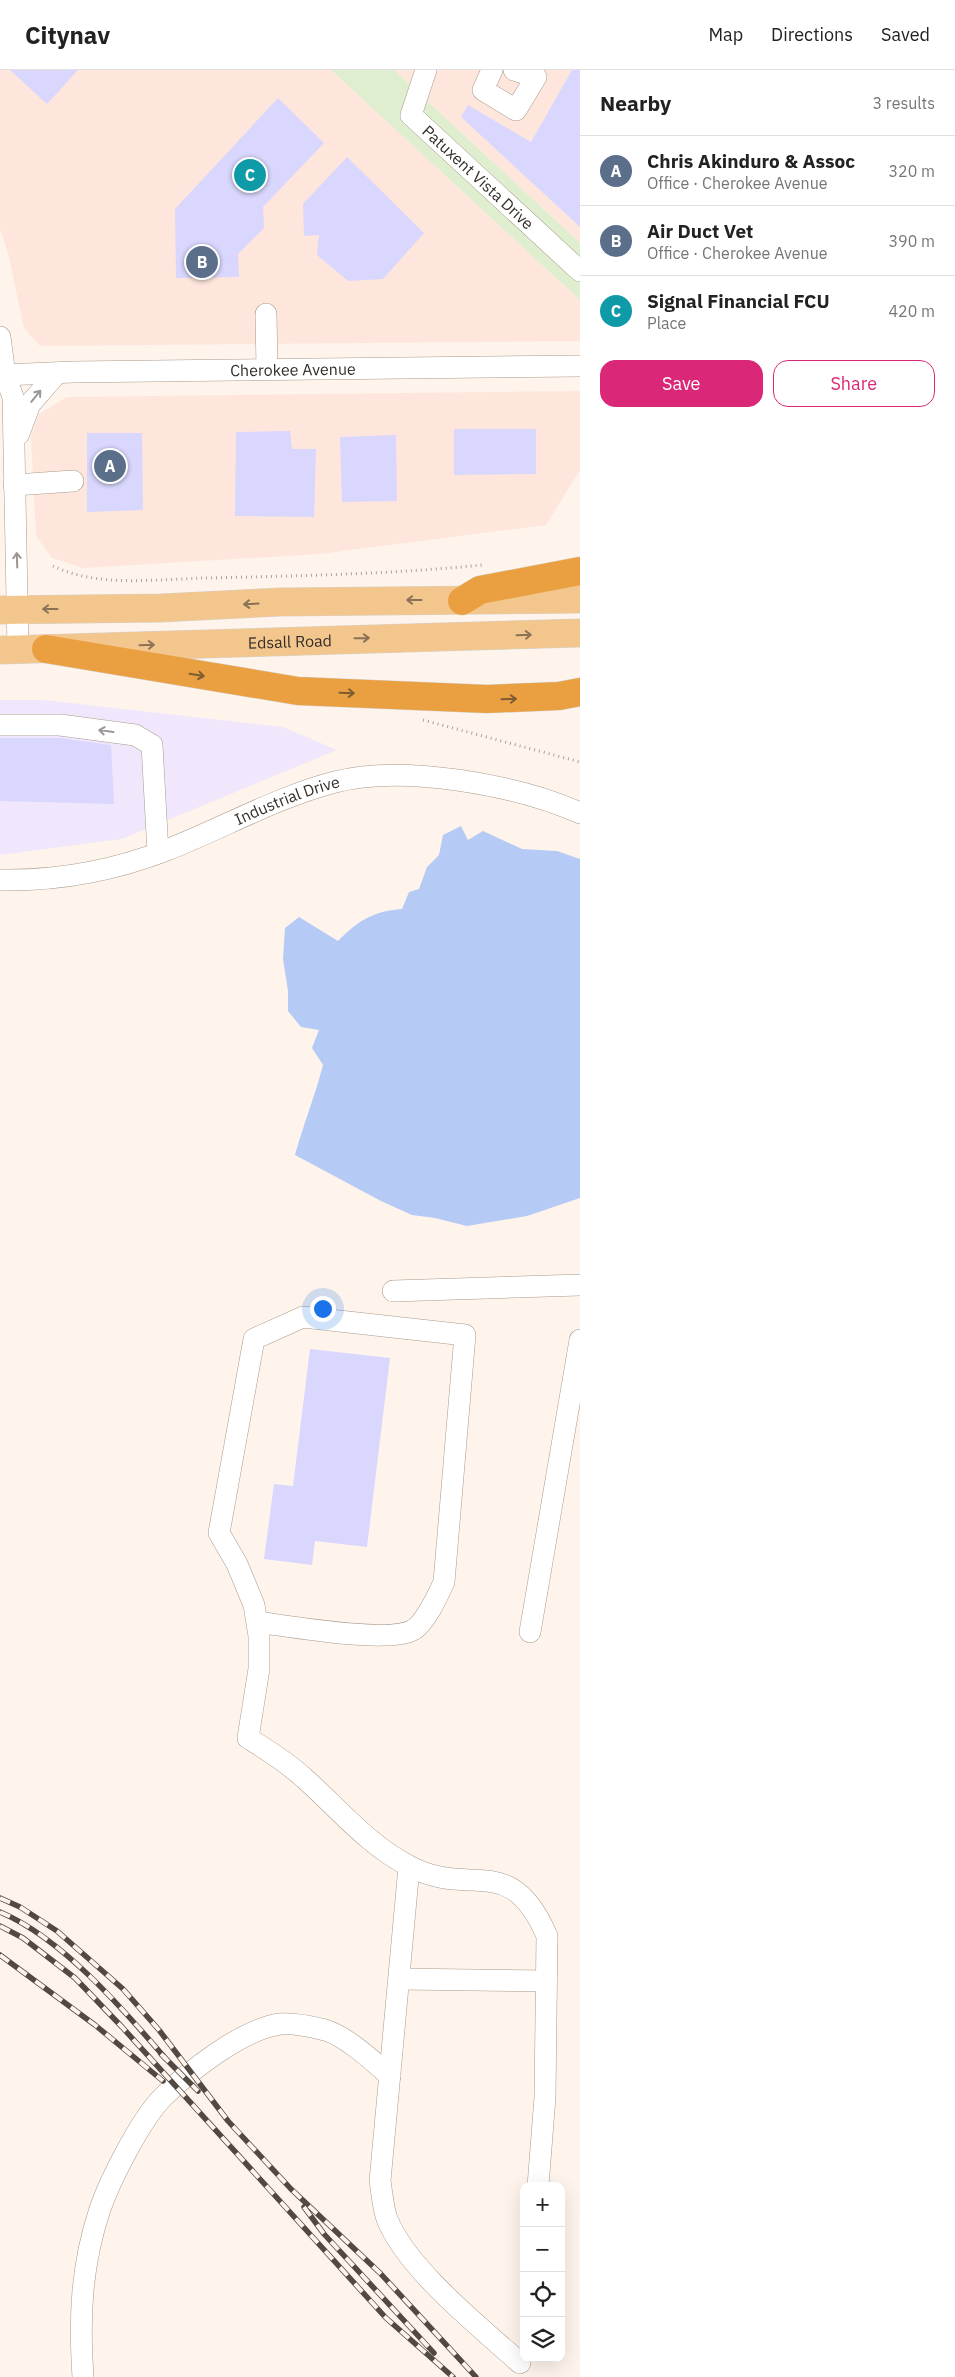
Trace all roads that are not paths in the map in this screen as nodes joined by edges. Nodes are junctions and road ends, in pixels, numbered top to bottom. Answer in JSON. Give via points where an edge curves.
{"nodes":[{"id":1,"x":426,"y":70,"type":"edge"},
{"id":2,"x":492,"y":70,"type":"edge"},
{"id":3,"x":514,"y":70,"type":"edge"},
{"id":4,"x":580,"y":271,"type":"edge"},
{"id":5,"x":266,"y":314,"type":"dead end"},
{"id":6,"x":0,"y":336,"type":"edge"},
{"id":7,"x":580,"y":366,"type":"edge"},
{"id":8,"x":267,"y":370,"type":"junction"},
{"id":9,"x":57,"y":373,"type":"junction"},
{"id":10,"x":2,"y":379,"type":"edge"},
{"id":11,"x":14,"y":456,"type":"junction"},
{"id":12,"x":73,"y":481,"type":"dead end"},
{"id":13,"x":14,"y":485,"type":"junction"},
{"id":14,"x":580,"y":571,"type":"edge"},
{"id":15,"x":580,"y":598,"type":"edge"},
{"id":16,"x":462,"y":600,"type":"junction"},
{"id":17,"x":9,"y":609,"type":"edge"},
{"id":18,"x":580,"y":633,"type":"edge"},
{"id":19,"x":9,"y":649,"type":"edge"},
{"id":20,"x":46,"y":649,"type":"junction"},
{"id":21,"x":580,"y":692,"type":"edge"},
{"id":22,"x":0,"y":725,"type":"edge"},
{"id":23,"x":580,"y":813,"type":"edge"},
{"id":24,"x":158,"y":853,"type":"junction"},
{"id":25,"x":0,"y":880,"type":"edge"},
{"id":26,"x":580,"y":1284,"type":"edge"},
{"id":27,"x":393,"y":1291,"type":"dead end"},
{"id":28,"x":580,"y":1340,"type":"edge"},
{"id":29,"x":578,"y":1364,"type":"edge"},
{"id":30,"x":257,"y":1622,"type":"junction"},
{"id":31,"x":530,"y":1632,"type":"dead end"},
{"id":32,"x":410,"y":1867,"type":"junction"},
{"id":33,"x":399,"y":1979,"type":"junction"},
{"id":34,"x":546,"y":1981,"type":"junction"},
{"id":35,"x":390,"y":2076,"type":"junction"},
{"id":36,"x":538,"y":2182,"type":"edge"},
{"id":37,"x":520,"y":2362,"type":"edge"},
{"id":38,"x":83,"y":2377,"type":"edge"}],
"edges":[{"from":1,"to":4,"type":"street","name":"Patuxent Vista Drive","via":[[411,114]]},
{"from":2,"to":3,"type":"street","via":[[483,90],[516,110],[536,77]]},
{"from":5,"to":8,"type":"street"},
{"from":6,"to":10,"type":"street"},
{"from":7,"to":8,"type":"street","name":"Cherokee Avenue"},
{"from":8,"to":9,"type":"street","name":"Cherokee Avenue"},
{"from":9,"to":10,"type":"street","name":"Cherokee Avenue"},
{"from":11,"to":9,"type":"street","one_way":true,"via":[[30,404]]},
{"from":10,"to":11,"type":"street","via":[[13,397]]},
{"from":11,"to":13,"type":"street"},
{"from":12,"to":13,"type":"street"},
{"from":17,"to":13,"type":"street","one_way":true},
{"from":14,"to":16,"type":"highway","via":[[480,590]]},
{"from":15,"to":16,"type":"main road"},
{"from":16,"to":17,"type":"main road","one_way":true},
{"from":17,"to":19,"type":"street"},
{"from":20,"to":18,"type":"main road","name":"Edsall Road","one_way":true},
{"from":19,"to":20,"type":"main road","name":"Edsall Road"},
{"from":20,"to":21,"type":"highway","one_way":true,"via":[[298,691],[487,699]]},
{"from":24,"to":22,"type":"street","one_way":true,"via":[[152,745],[135,735],[60,724]]},
{"from":23,"to":24,"type":"street","name":"Industrial Drive","via":[[480,784],[384,774],[335,782],[311,790]]},
{"from":24,"to":25,"type":"street","name":"Industrial Drive","via":[[88,874]]},
{"from":26,"to":27,"type":"street"},
{"from":28,"to":29,"type":"street"},
{"from":29,"to":31,"type":"street"},
{"from":30,"to":30,"type":"street","via":[[237,1564],[219,1533],[254,1339],[303,1317],[464,1335],[444,1582],[433,1607],[413,1630],[382,1636]]},
{"from":30,"to":32,"type":"street","via":[[260,1669],[248,1738],[303,1777],[380,1849]]},
{"from":32,"to":33,"type":"street"},
{"from":32,"to":34,"type":"street","via":[[431,1876],[505,1884],[524,1896],[547,1936]]},
{"from":33,"to":34,"type":"street"},
{"from":33,"to":35,"type":"street"},
{"from":34,"to":36,"type":"street","via":[[545,2097]]},
{"from":35,"to":37,"type":"street","via":[[380,2181],[387,2218],[404,2249],[449,2299]]},
{"from":35,"to":38,"type":"street","via":[[365,2054],[326,2031],[282,2024],[255,2030],[217,2052],[162,2098],[133,2139],[100,2208],[84,2274],[80,2329]]}]}
